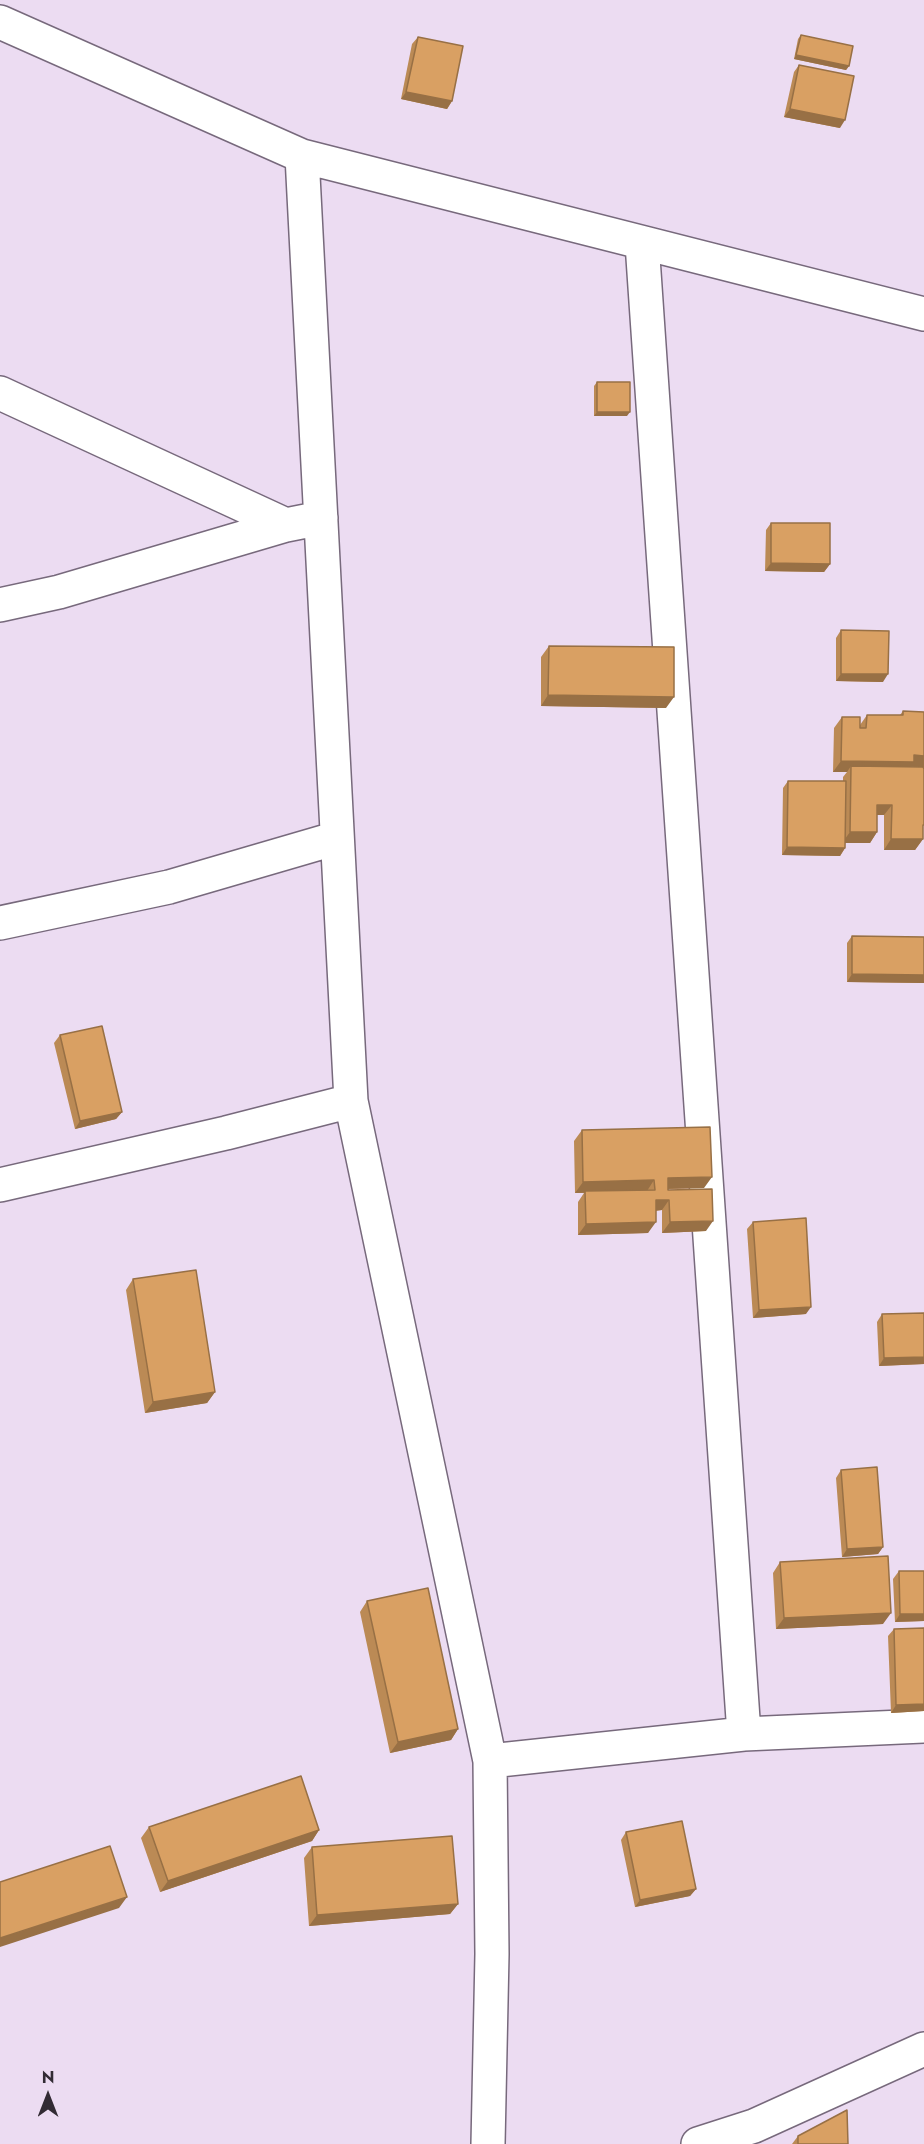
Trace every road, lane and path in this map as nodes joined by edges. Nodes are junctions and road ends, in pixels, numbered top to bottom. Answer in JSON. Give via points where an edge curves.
{"nodes":[{"id":1,"x":0,"y":22,"type":"edge"},
{"id":2,"x":302,"y":156,"type":"junction"},
{"id":3,"x":642,"y":243,"type":"junction"},
{"id":4,"x":924,"y":314,"type":"edge"},
{"id":5,"x":0,"y":393,"type":"edge"},
{"id":6,"x":321,"y":518,"type":"junction"},
{"id":7,"x":286,"y":525,"type":"junction"},
{"id":8,"x":0,"y":605,"type":"edge"},
{"id":9,"x":337,"y":838,"type":"junction"},
{"id":10,"x":0,"y":923,"type":"edge"},
{"id":11,"x":351,"y":1101,"type":"junction"},
{"id":12,"x":0,"y":1185,"type":"edge"},
{"id":13,"x":924,"y":1726,"type":"edge"},
{"id":14,"x":744,"y":1734,"type":"junction"},
{"id":15,"x":490,"y":1761,"type":"junction"},
{"id":16,"x":924,"y":2049,"type":"edge"},
{"id":17,"x":488,"y":2144,"type":"edge"},
{"id":18,"x":698,"y":2144,"type":"edge"}],
"edges":[{"from":1,"to":2,"type":"street"},
{"from":2,"to":3,"type":"street"},
{"from":2,"to":6,"type":"street"},
{"from":3,"to":4,"type":"street"},
{"from":3,"to":14,"type":"street"},
{"from":5,"to":7,"type":"street"},
{"from":6,"to":7,"type":"street"},
{"from":6,"to":9,"type":"street"},
{"from":7,"to":8,"type":"street","via":[[59,592]]},
{"from":9,"to":10,"type":"street","via":[[169,887]]},
{"from":9,"to":11,"type":"street"},
{"from":11,"to":12,"type":"street"},
{"from":11,"to":15,"type":"street"},
{"from":13,"to":14,"type":"street"},
{"from":14,"to":15,"type":"street"},
{"from":15,"to":17,"type":"street","via":[[492,1954]]},
{"from":16,"to":18,"type":"street","via":[[754,2126]]}]}
